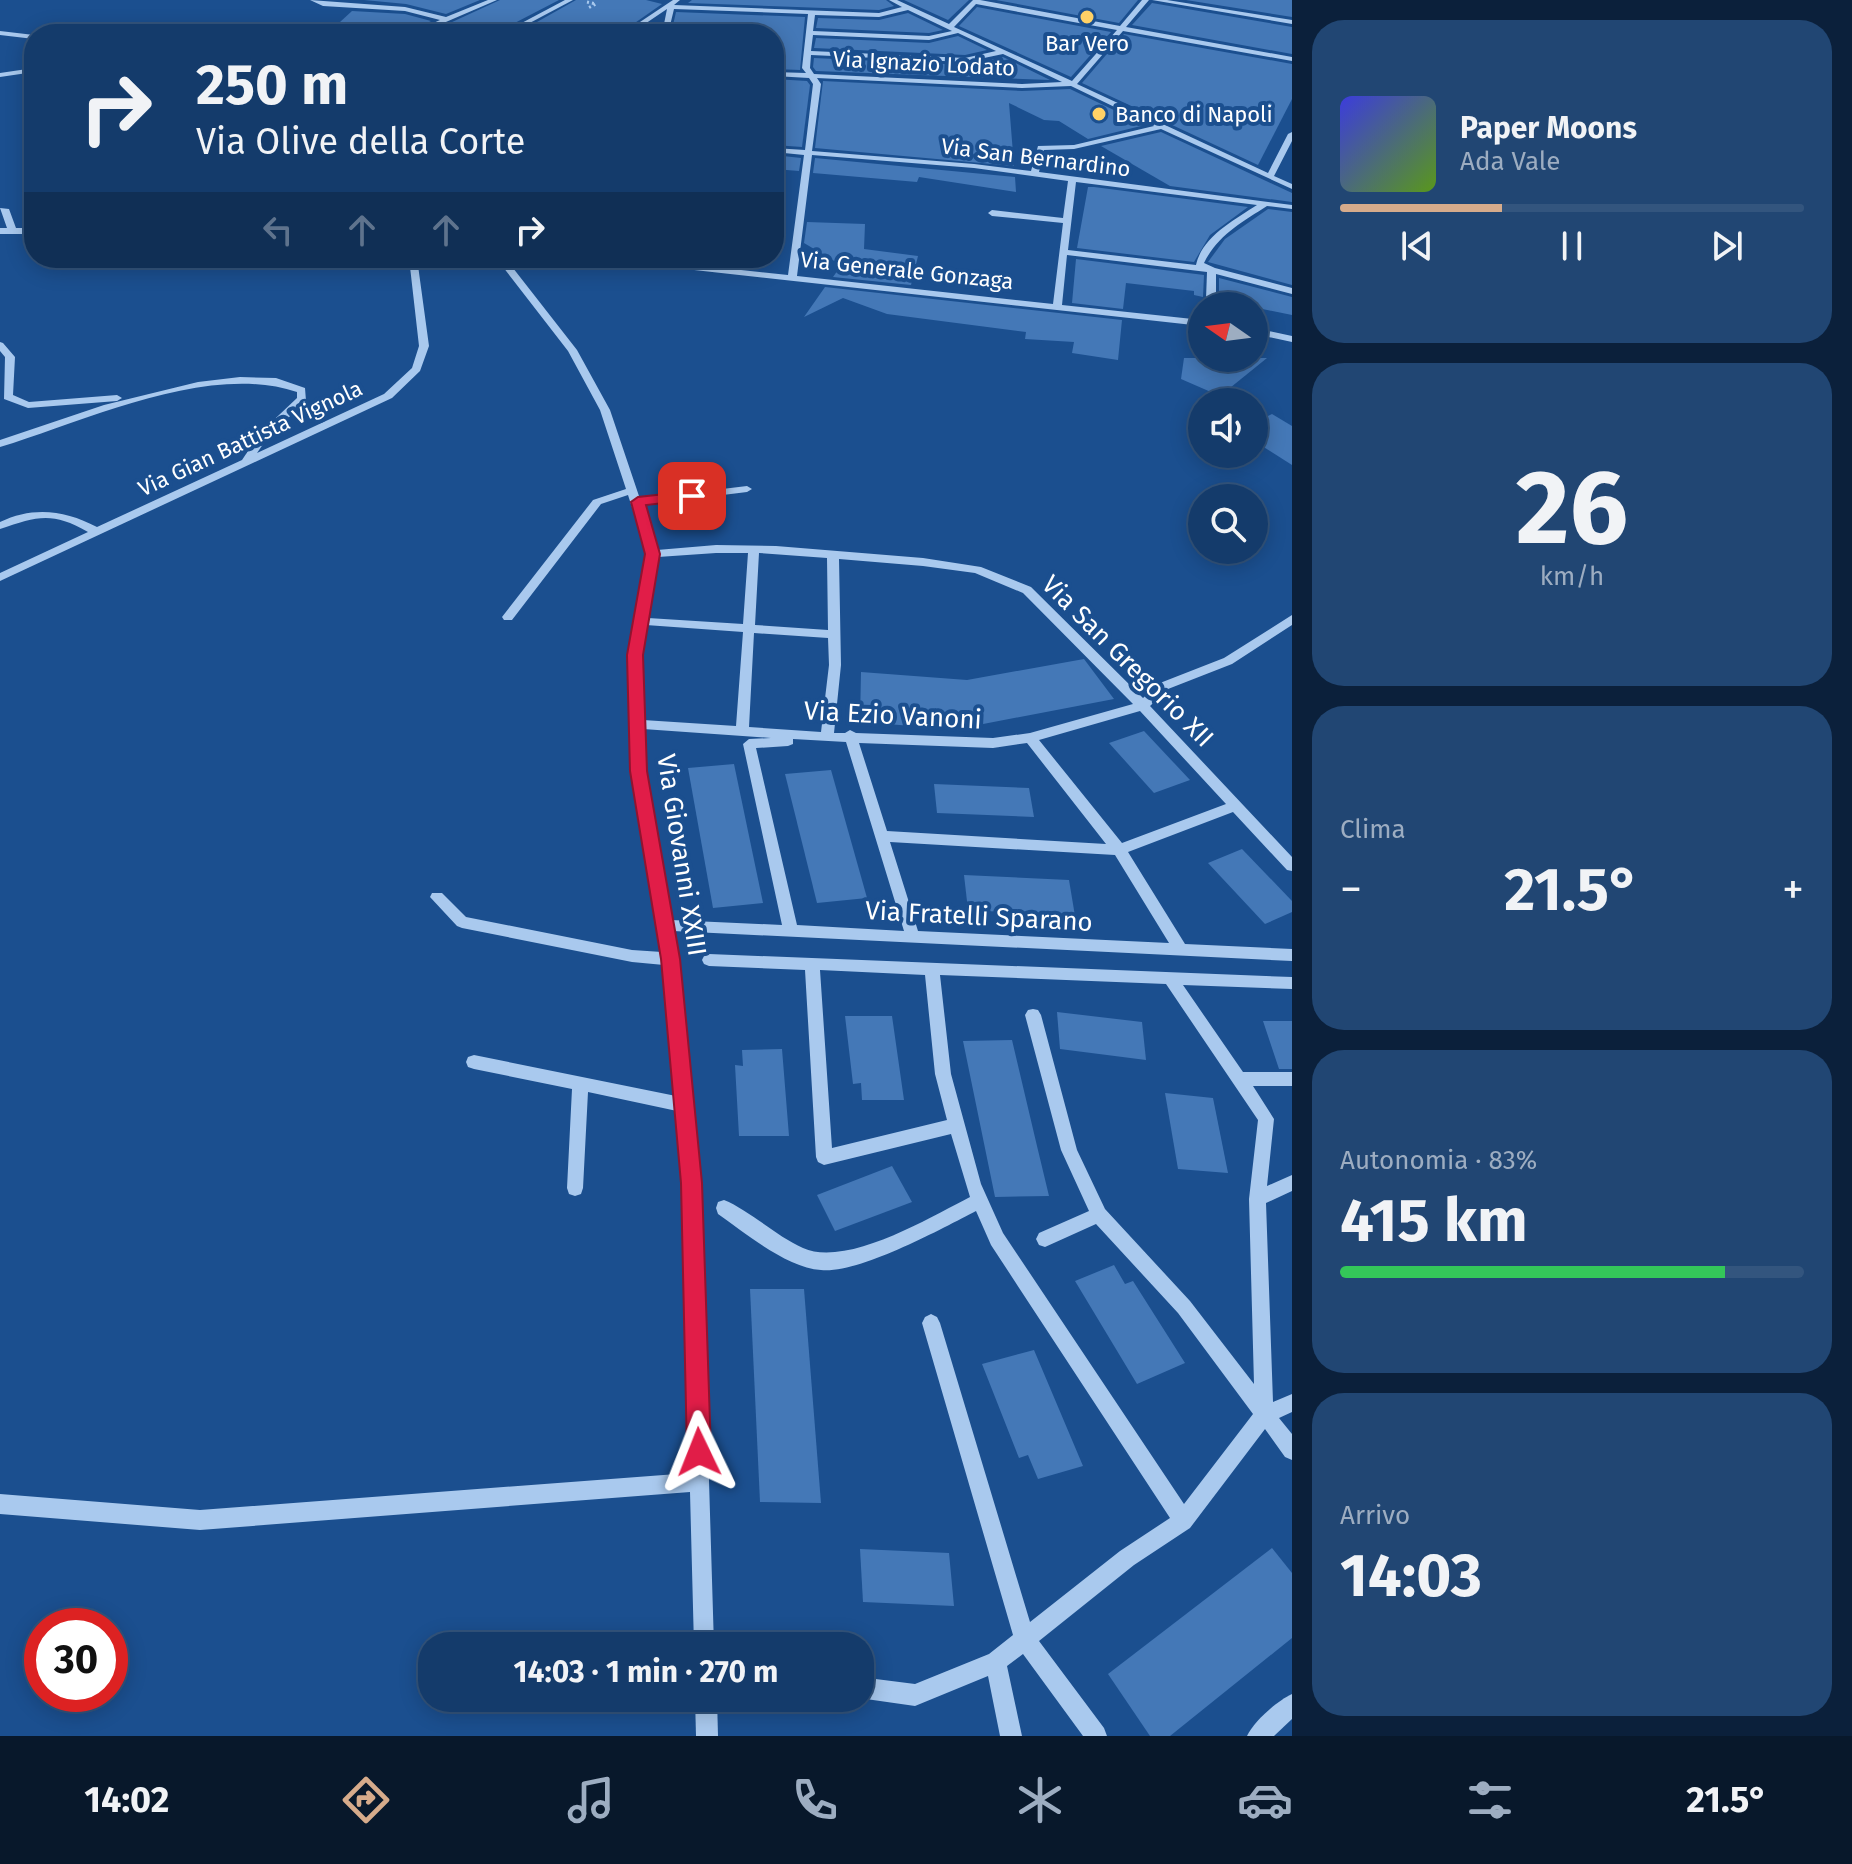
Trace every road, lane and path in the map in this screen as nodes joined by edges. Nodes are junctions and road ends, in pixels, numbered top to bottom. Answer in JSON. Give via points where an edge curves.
{"nodes":[{"id":1,"x":313,"y":0,"type":"edge"},
{"id":2,"x":413,"y":0,"type":"edge"},
{"id":3,"x":494,"y":0,"type":"edge"},
{"id":4,"x":570,"y":0,"type":"edge"},
{"id":5,"x":677,"y":0,"type":"edge"},
{"id":6,"x":892,"y":0,"type":"edge"},
{"id":7,"x":1146,"y":0,"type":"edge"},
{"id":8,"x":1155,"y":0,"type":"edge"},
{"id":9,"x":601,"y":1,"type":"edge"},
{"id":10,"x":976,"y":1,"type":"edge"},
{"id":11,"x":596,"y":4,"type":"dead end"},
{"id":12,"x":671,"y":7,"type":"junction"},
{"id":13,"x":908,"y":8,"type":"junction"},
{"id":14,"x":405,"y":9,"type":"junction"},
{"id":15,"x":812,"y":12,"type":"junction"},
{"id":16,"x":448,"y":20,"type":"junction"},
{"id":17,"x":646,"y":22,"type":"joint"},
{"id":18,"x":1292,"y":22,"type":"edge"},
{"id":19,"x":438,"y":24,"type":"edge"},
{"id":20,"x":523,"y":24,"type":"edge"},
{"id":21,"x":642,"y":24,"type":"edge"},
{"id":22,"x":667,"y":24,"type":"edge"},
{"id":23,"x":1122,"y":28,"type":"junction"},
{"id":24,"x":954,"y":29,"type":"junction"},
{"id":25,"x":0,"y":33,"type":"edge"},
{"id":26,"x":810,"y":33,"type":"junction"},
{"id":27,"x":24,"y":36,"type":"edge"},
{"id":28,"x":883,"y":36,"type":"junction"},
{"id":29,"x":1004,"y":52,"type":"junction"},
{"id":30,"x":808,"y":53,"type":"junction"},
{"id":31,"x":886,"y":59,"type":"junction"},
{"id":32,"x":936,"y":59,"type":"junction"},
{"id":33,"x":1292,"y":59,"type":"edge"},
{"id":34,"x":24,"y":72,"type":"edge"},
{"id":35,"x":784,"y":75,"type":"edge"},
{"id":36,"x":813,"y":76,"type":"junction"},
{"id":37,"x":0,"y":78,"type":"edge"},
{"id":38,"x":937,"y":81,"type":"junction"},
{"id":39,"x":1073,"y":84,"type":"junction"},
{"id":40,"x":1162,"y":126,"type":"junction"},
{"id":41,"x":1292,"y":134,"type":"edge"},
{"id":42,"x":784,"y":151,"type":"edge"},
{"id":43,"x":808,"y":153,"type":"junction"},
{"id":44,"x":1034,"y":174,"type":"junction"},
{"id":45,"x":1270,"y":176,"type":"junction"},
{"id":46,"x":1072,"y":179,"type":"junction"},
{"id":47,"x":1292,"y":187,"type":"edge"},
{"id":48,"x":1266,"y":203,"type":"junction"},
{"id":49,"x":1292,"y":207,"type":"edge"},
{"id":50,"x":0,"y":210,"type":"edge"},
{"id":51,"x":992,"y":213,"type":"dead end"},
{"id":52,"x":1067,"y":221,"type":"junction"},
{"id":53,"x":12,"y":230,"type":"junction"},
{"id":54,"x":0,"y":231,"type":"edge"},
{"id":55,"x":24,"y":231,"type":"edge"},
{"id":56,"x":1064,"y":252,"type":"junction"},
{"id":57,"x":414,"y":268,"type":"edge"},
{"id":58,"x":509,"y":268,"type":"edge"},
{"id":59,"x":716,"y":268,"type":"edge"},
{"id":60,"x":1212,"y":270,"type":"junction"},
{"id":61,"x":792,"y":278,"type":"junction"},
{"id":62,"x":1292,"y":291,"type":"edge"},
{"id":63,"x":1211,"y":292,"type":"edge"},
{"id":64,"x":1057,"y":306,"type":"junction"},
{"id":65,"x":1188,"y":321,"type":"edge"},
{"id":66,"x":1268,"y":334,"type":"edge"},
{"id":67,"x":1292,"y":339,"type":"edge"},
{"id":68,"x":0,"y":345,"type":"edge"},
{"id":69,"x":134,"y":397,"type":"junction"},
{"id":70,"x":0,"y":444,"type":"edge"},
{"id":71,"x":245,"y":463,"type":"junction"},
{"id":72,"x":747,"y":489,"type":"dead end"},
{"id":73,"x":635,"y":496,"type":"junction"},
{"id":74,"x":0,"y":526,"type":"edge"},
{"id":75,"x":95,"y":531,"type":"junction"},
{"id":76,"x":754,"y":550,"type":"junction"},
{"id":77,"x":653,"y":554,"type":"junction"},
{"id":78,"x":833,"y":555,"type":"junction"},
{"id":79,"x":0,"y":577,"type":"edge"},
{"id":80,"x":508,"y":617,"type":"dead end"},
{"id":81,"x":1292,"y":619,"type":"edge"},
{"id":82,"x":641,"y":621,"type":"junction"},
{"id":83,"x":748,"y":628,"type":"junction"},
{"id":84,"x":835,"y":634,"type":"junction"},
{"id":85,"x":1142,"y":706,"type":"junction"},
{"id":86,"x":637,"y":724,"type":"junction"},
{"id":87,"x":742,"y":729,"type":"junction"},
{"id":88,"x":850,"y":735,"type":"junction"},
{"id":89,"x":827,"y":737,"type":"junction"},
{"id":90,"x":1030,"y":738,"type":"junction"},
{"id":91,"x":1236,"y":805,"type":"junction"},
{"id":92,"x":881,"y":836,"type":"junction"},
{"id":93,"x":1119,"y":850,"type":"junction"},
{"id":94,"x":1292,"y":866,"type":"edge"},
{"id":95,"x":437,"y":897,"type":"dead end"},
{"id":96,"x":664,"y":925,"type":"junction"},
{"id":97,"x":791,"y":931,"type":"junction"},
{"id":98,"x":913,"y":937,"type":"junction"},
{"id":99,"x":1181,"y":950,"type":"junction"},
{"id":100,"x":1292,"y":955,"type":"edge"},
{"id":101,"x":671,"y":959,"type":"junction"},
{"id":102,"x":709,"y":960,"type":"dead end"},
{"id":103,"x":812,"y":964,"type":"junction"},
{"id":104,"x":932,"y":969,"type":"junction"},
{"id":105,"x":1170,"y":978,"type":"junction"},
{"id":106,"x":1292,"y":983,"type":"edge"},
{"id":107,"x":1033,"y":1015,"type":"dead end"},
{"id":108,"x":474,"y":1062,"type":"dead end"},
{"id":109,"x":1239,"y":1079,"type":"junction"},
{"id":110,"x":1292,"y":1079,"type":"edge"},
{"id":111,"x":580,"y":1084,"type":"junction"},
{"id":112,"x":684,"y":1105,"type":"junction"},
{"id":113,"x":957,"y":1125,"type":"junction"},
{"id":114,"x":1292,"y":1183,"type":"edge"},
{"id":115,"x":575,"y":1188,"type":"dead end"},
{"id":116,"x":1257,"y":1199,"type":"junction"},
{"id":117,"x":980,"y":1201,"type":"junction"},
{"id":118,"x":724,"y":1208,"type":"dead end"},
{"id":119,"x":1099,"y":1215,"type":"junction"},
{"id":120,"x":1045,"y":1239,"type":"dead end"},
{"id":121,"x":931,"y":1323,"type":"dead end"},
{"id":122,"x":1292,"y":1403,"type":"edge"},
{"id":123,"x":1264,"y":1415,"type":"junction"},
{"id":124,"x":1292,"y":1450,"type":"edge"},
{"id":125,"x":700,"y":1482,"type":"junction"},
{"id":126,"x":0,"y":1504,"type":"edge"},
{"id":127,"x":1183,"y":1521,"type":"junction"},
{"id":128,"x":704,"y":1632,"type":"edge"},
{"id":129,"x":1025,"y":1639,"type":"junction"},
{"id":130,"x":996,"y":1662,"type":"junction"},
{"id":131,"x":874,"y":1690,"type":"edge"},
{"id":132,"x":1292,"y":1705,"type":"edge"},
{"id":133,"x":706,"y":1712,"type":"edge"},
{"id":134,"x":707,"y":1736,"type":"edge"},
{"id":135,"x":1011,"y":1736,"type":"edge"},
{"id":136,"x":1096,"y":1736,"type":"edge"},
{"id":137,"x":1258,"y":1736,"type":"edge"}],
"edges":[{"from":1,"to":14,"type":"street"},
{"from":2,"to":14,"type":"street"},
{"from":3,"to":16,"type":"street"},
{"from":4,"to":20,"type":"street"},
{"from":5,"to":12,"type":"street"},
{"from":6,"to":13,"type":"street"},
{"from":7,"to":23,"type":"street"},
{"from":8,"to":18,"type":"street"},
{"from":9,"to":11,"type":"path"},
{"from":10,"to":23,"type":"street"},
{"from":10,"to":24,"type":"street"},
{"from":12,"to":15,"type":"street"},
{"from":12,"to":17,"type":"street"},
{"from":12,"to":22,"type":"street"},
{"from":13,"to":15,"type":"street","via":[[879,15]]},
{"from":13,"to":24,"type":"street"},
{"from":14,"to":16,"type":"street"},
{"from":15,"to":26,"type":"street"},
{"from":16,"to":19,"type":"street"},
{"from":17,"to":21,"type":"street"},
{"from":23,"to":33,"type":"street"},
{"from":23,"to":39,"type":"street"},
{"from":24,"to":28,"type":"street","via":[[929,38]]},
{"from":24,"to":29,"type":"street"},
{"from":25,"to":27,"type":"street"},
{"from":26,"to":28,"type":"street"},
{"from":26,"to":30,"type":"street"},
{"from":28,"to":31,"type":"street"},
{"from":29,"to":32,"type":"street"},
{"from":29,"to":39,"type":"street"},
{"from":30,"to":31,"type":"street"},
{"from":30,"to":36,"type":"street","via":[[806,68]]},
{"from":31,"to":32,"type":"street"},
{"from":32,"to":38,"type":"street"},
{"from":34,"to":37,"type":"street"},
{"from":35,"to":36,"type":"street","name":"Via Ignazio Lodato"},
{"from":36,"to":38,"type":"street","name":"Via Ignazio Lodato"},
{"from":36,"to":43,"type":"street","via":[[817,84]]},
{"from":38,"to":39,"type":"street","name":"Via Ignazio Lodato"},
{"from":39,"to":40,"type":"street"},
{"from":40,"to":44,"type":"street","via":[[1074,147],[1041,148]]},
{"from":40,"to":45,"type":"street"},
{"from":41,"to":45,"type":"street"},
{"from":42,"to":43,"type":"street","name":"Via San Bernardino"},
{"from":43,"to":44,"type":"street","name":"Via San Bernardino"},
{"from":43,"to":61,"type":"street"},
{"from":44,"to":46,"type":"street","name":"Via San Bernardino"},
{"from":45,"to":47,"type":"street"},
{"from":46,"to":48,"type":"street","name":"Via San Bernardino"},
{"from":46,"to":52,"type":"street"},
{"from":48,"to":49,"type":"street","name":"Via San Bernardino"},
{"from":48,"to":60,"type":"street","via":[[1205,248],[1199,264]]},
{"from":50,"to":53,"type":"street","via":[[6,211]]},
{"from":51,"to":52,"type":"street"},
{"from":52,"to":56,"type":"street"},
{"from":53,"to":54,"type":"street"},
{"from":53,"to":55,"type":"street"},
{"from":56,"to":60,"type":"street"},
{"from":56,"to":64,"type":"street"},
{"from":57,"to":71,"type":"street","name":"Via Gian Battista Vignola","via":[[424,346],[417,369],[388,396]]},
{"from":58,"to":73,"type":"street","name":"Via Giovanni XXIII","via":[[572,350],[598,398]]},
{"from":59,"to":61,"type":"street","name":"Via Generale Gonzaga"},
{"from":60,"to":62,"type":"street"},
{"from":60,"to":63,"type":"street"},
{"from":61,"to":64,"type":"street","name":"Via Generale Gonzaga"},
{"from":64,"to":65,"type":"street","name":"Via Generale Gonzaga"},
{"from":66,"to":67,"type":"street"},
{"from":68,"to":69,"type":"street","via":[[10,357],[8,397],[28,405]]},
{"from":69,"to":70,"type":"street"},
{"from":69,"to":71,"type":"street","via":[[252,380],[290,383],[302,390],[302,399],[264,435]]},
{"from":71,"to":75,"type":"street","name":"Via Gian Battista Vignola"},
{"from":72,"to":73,"type":"street"},
{"from":73,"to":77,"type":"street","name":"Via Giovanni XXIII"},
{"from":73,"to":80,"type":"street","via":[[597,502]]},
{"from":74,"to":75,"type":"street","via":[[37,512],[71,517]]},
{"from":75,"to":79,"type":"street","name":"Via Gian Battista Vignola"},
{"from":76,"to":77,"type":"street","name":"Via San Gregorio XII"},
{"from":76,"to":78,"type":"street","name":"Via San Gregorio XII"},
{"from":76,"to":83,"type":"street"},
{"from":77,"to":82,"type":"street","name":"Via Giovanni XXIII"},
{"from":78,"to":84,"type":"street"},
{"from":78,"to":85,"type":"street","name":"Via San Gregorio XII","via":[[977,570],[1027,590]]},
{"from":81,"to":85,"type":"street","via":[[1228,661],[1164,686]]},
{"from":82,"to":83,"type":"street"},
{"from":82,"to":86,"type":"street","name":"Via Giovanni XXIII","via":[[635,655]]},
{"from":83,"to":84,"type":"street"},
{"from":83,"to":87,"type":"street"},
{"from":84,"to":89,"type":"street"},
{"from":85,"to":90,"type":"street","name":"Via Ezio Vanoni"},
{"from":85,"to":91,"type":"street","name":"Via San Gregorio XII"},
{"from":86,"to":87,"type":"street","name":"Via Ezio Vanoni"},
{"from":86,"to":96,"type":"street","name":"Via Giovanni XXIII","via":[[638,771]]},
{"from":87,"to":89,"type":"street","name":"Via Ezio Vanoni"},
{"from":88,"to":89,"type":"street","name":"Via Ezio Vanoni"},
{"from":88,"to":90,"type":"street","name":"Via Ezio Vanoni","via":[[993,743]]},
{"from":88,"to":92,"type":"street"},
{"from":89,"to":97,"type":"street","via":[[749,744]]},
{"from":90,"to":93,"type":"street"},
{"from":91,"to":93,"type":"street"},
{"from":91,"to":94,"type":"street","name":"Via San Gregorio XII"},
{"from":92,"to":93,"type":"street"},
{"from":92,"to":98,"type":"street"},
{"from":93,"to":99,"type":"street"},
{"from":95,"to":101,"type":"street","via":[[462,922]]},
{"from":96,"to":97,"type":"street","name":"Via Fratelli Sparano"},
{"from":96,"to":101,"type":"street","name":"Via Giovanni XXIII"},
{"from":97,"to":98,"type":"street","name":"Via Fratelli Sparano"},
{"from":98,"to":99,"type":"street","name":"Via Fratelli Sparano"},
{"from":99,"to":100,"type":"street","name":"Via Fratelli Sparano"},
{"from":101,"to":112,"type":"street","name":"Via Giovanni XXIII"},
{"from":102,"to":103,"type":"street"},
{"from":103,"to":104,"type":"street"},
{"from":103,"to":113,"type":"street","via":[[824,1157]]},
{"from":104,"to":105,"type":"street"},
{"from":104,"to":113,"type":"street","via":[[943,1074]]},
{"from":105,"to":106,"type":"street"},
{"from":105,"to":109,"type":"street"},
{"from":107,"to":119,"type":"street","via":[[1069,1150]]},
{"from":108,"to":111,"type":"street"},
{"from":109,"to":110,"type":"street"},
{"from":109,"to":116,"type":"street","via":[[1266,1119]]},
{"from":111,"to":112,"type":"street"},
{"from":111,"to":115,"type":"street"},
{"from":112,"to":125,"type":"street","name":"Via Giovanni XXIII","via":[[692,1183]]},
{"from":113,"to":117,"type":"street"},
{"from":114,"to":116,"type":"street"},
{"from":116,"to":123,"type":"street"},
{"from":117,"to":118,"type":"street","via":[[863,1253],[821,1262],[767,1238]]},
{"from":117,"to":127,"type":"street","via":[[997,1239]]},
{"from":119,"to":120,"type":"street"},
{"from":119,"to":123,"type":"street","via":[[1184,1307]]},
{"from":121,"to":129,"type":"street"},
{"from":122,"to":123,"type":"street"},
{"from":123,"to":124,"type":"street"},
{"from":123,"to":127,"type":"street"},
{"from":125,"to":126,"type":"street","via":[[200,1520]]},
{"from":125,"to":128,"type":"street","name":"Via Giovanni XXIII"},
{"from":127,"to":129,"type":"street"},
{"from":129,"to":130,"type":"street"},
{"from":129,"to":136,"type":"street"},
{"from":130,"to":131,"type":"street","via":[[915,1695]]},
{"from":130,"to":135,"type":"street"},
{"from":132,"to":137,"type":"street"},
{"from":133,"to":134,"type":"street"}]}
